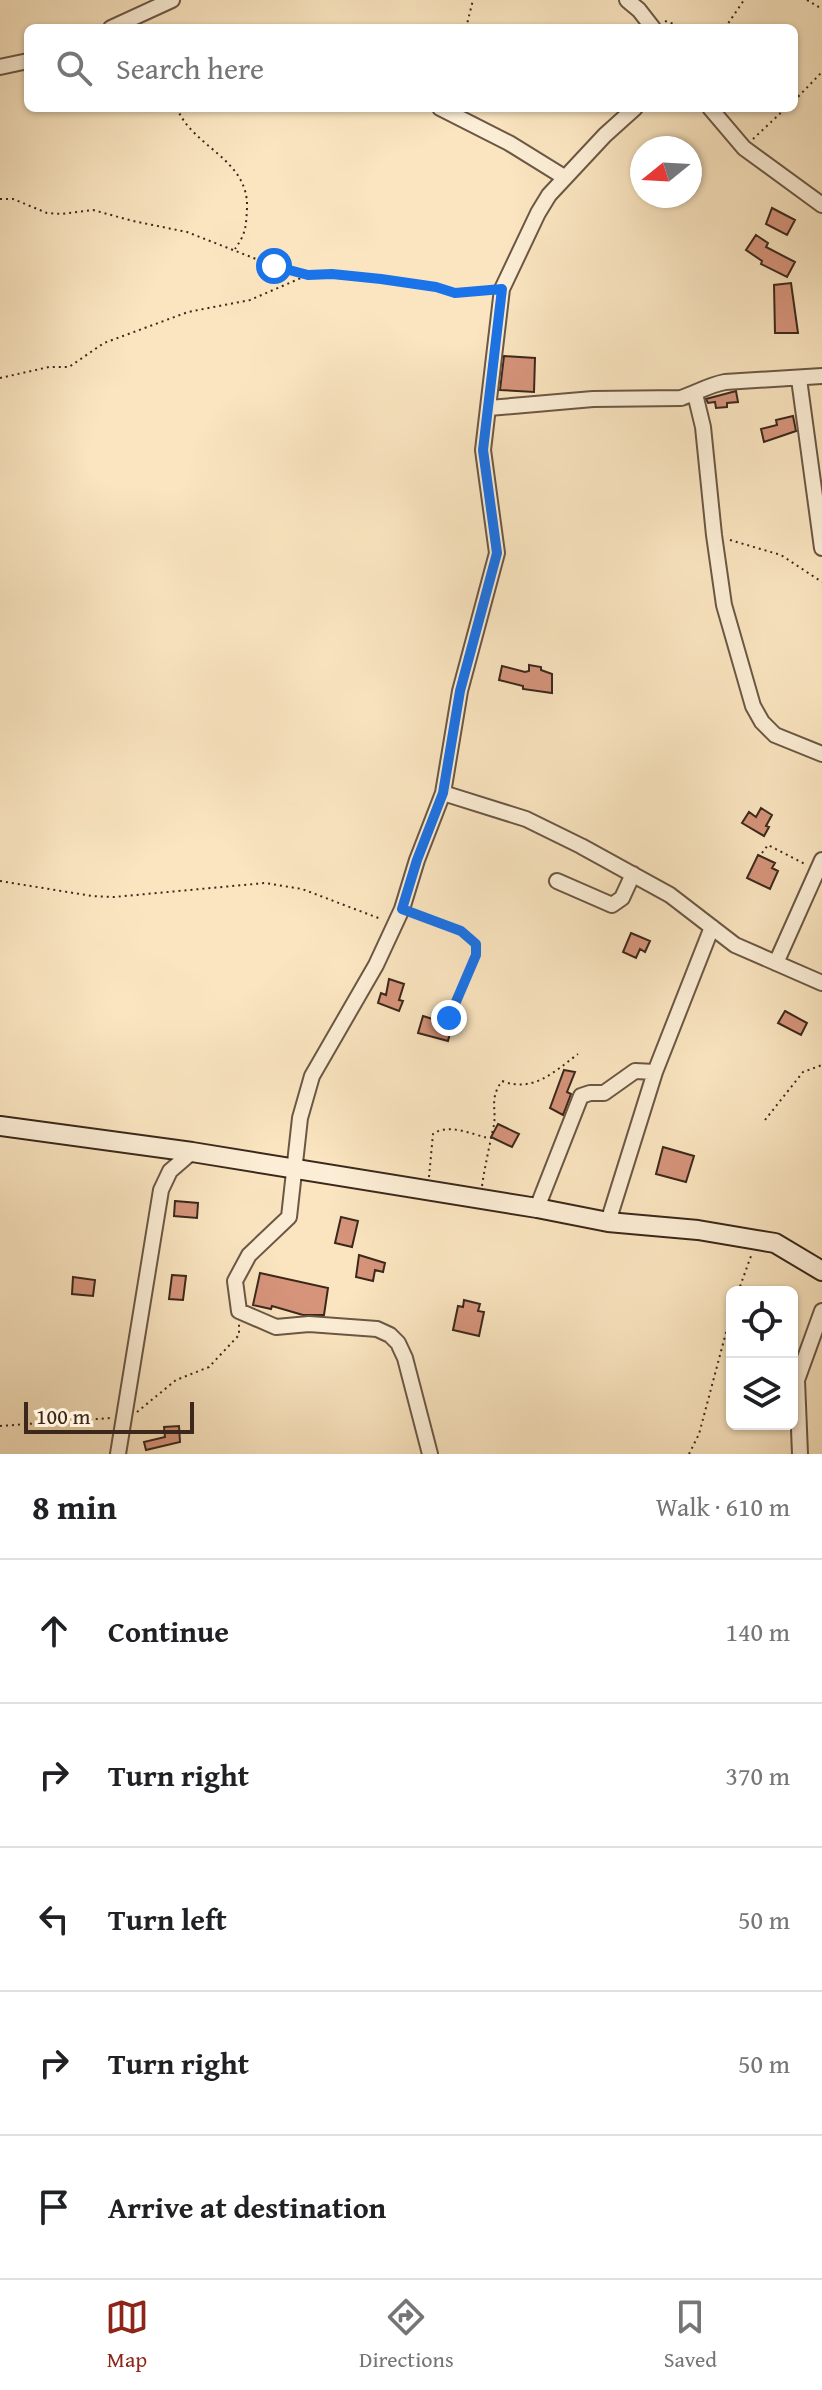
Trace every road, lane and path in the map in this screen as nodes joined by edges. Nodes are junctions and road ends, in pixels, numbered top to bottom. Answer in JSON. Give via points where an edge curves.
{"nodes":[{"id":1,"x":172,"y":0,"type":"edge"},
{"id":2,"x":473,"y":0,"type":"edge"},
{"id":3,"x":627,"y":0,"type":"edge"},
{"id":4,"x":744,"y":0,"type":"edge"},
{"id":5,"x":807,"y":0,"type":"edge"},
{"id":6,"x":822,"y":9,"type":"edge"},
{"id":7,"x":120,"y":24,"type":"edge"},
{"id":8,"x":467,"y":24,"type":"edge"},
{"id":9,"x":651,"y":24,"type":"edge"},
{"id":10,"x":676,"y":24,"type":"edge"},
{"id":11,"x":728,"y":24,"type":"edge"},
{"id":12,"x":24,"y":62,"type":"edge"},
{"id":13,"x":0,"y":67,"type":"edge"},
{"id":14,"x":822,"y":72,"type":"edge"},
{"id":15,"x":798,"y":97,"type":"edge"},
{"id":16,"x":179,"y":112,"type":"edge"},
{"id":17,"x":448,"y":112,"type":"edge"},
{"id":18,"x":631,"y":112,"type":"edge"},
{"id":19,"x":713,"y":112,"type":"edge"},
{"id":20,"x":782,"y":112,"type":"edge"},
{"id":21,"x":744,"y":148,"type":"junction"},
{"id":22,"x":564,"y":177,"type":"junction"},
{"id":23,"x":0,"y":199,"type":"edge"},
{"id":24,"x":822,"y":205,"type":"edge"},
{"id":25,"x":234,"y":251,"type":"junction"},
{"id":26,"x":308,"y":275,"type":"junction"},
{"id":27,"x":502,"y":289,"type":"junction"},
{"id":28,"x":822,"y":376,"type":"edge"},
{"id":29,"x":0,"y":378,"type":"edge"},
{"id":30,"x":799,"y":379,"type":"junction"},
{"id":31,"x":695,"y":394,"type":"junction"},
{"id":32,"x":489,"y":408,"type":"junction"},
{"id":33,"x":714,"y":535,"type":"junction"},
{"id":34,"x":822,"y":548,"type":"edge"},
{"id":35,"x":822,"y":582,"type":"edge"},
{"id":36,"x":822,"y":754,"type":"edge"},
{"id":37,"x":443,"y":793,"type":"junction"},
{"id":38,"x":762,"y":853,"type":"dead end"},
{"id":39,"x":819,"y":865,"type":"edge"},
{"id":40,"x":633,"y":874,"type":"junction"},
{"id":41,"x":0,"y":881,"type":"edge"},
{"id":42,"x":557,"y":881,"type":"dead end"},
{"id":43,"x":402,"y":909,"type":"junction"},
{"id":44,"x":393,"y":924,"type":"junction"},
{"id":45,"x":712,"y":927,"type":"junction"},
{"id":46,"x":776,"y":963,"type":"junction"},
{"id":47,"x":822,"y":983,"type":"edge"},
{"id":48,"x":449,"y":1018,"type":"dead end"},
{"id":49,"x":578,"y":1054,"type":"dead end"},
{"id":50,"x":822,"y":1065,"type":"edge"},
{"id":51,"x":655,"y":1072,"type":"junction"},
{"id":52,"x":765,"y":1120,"type":"dead end"},
{"id":53,"x":0,"y":1126,"type":"edge"},
{"id":54,"x":489,"y":1138,"type":"junction"},
{"id":55,"x":158,"y":1148,"type":"junction"},
{"id":56,"x":192,"y":1152,"type":"junction"},
{"id":57,"x":293,"y":1170,"type":"junction"},
{"id":58,"x":165,"y":1178,"type":"junction"},
{"id":59,"x":428,"y":1190,"type":"junction"},
{"id":60,"x":479,"y":1199,"type":"junction"},
{"id":61,"x":537,"y":1208,"type":"junction"},
{"id":62,"x":608,"y":1222,"type":"junction"},
{"id":63,"x":757,"y":1240,"type":"junction"},
{"id":64,"x":822,"y":1271,"type":"edge"},
{"id":65,"x":740,"y":1286,"type":"edge"},
{"id":66,"x":239,"y":1311,"type":"junction"},
{"id":67,"x":822,"y":1311,"type":"edge"},
{"id":68,"x":726,"y":1333,"type":"edge"},
{"id":69,"x":124,"y":1417,"type":"junction"},
{"id":70,"x":0,"y":1426,"type":"edge"},
{"id":71,"x":118,"y":1454,"type":"edge"},
{"id":72,"x":430,"y":1454,"type":"edge"},
{"id":73,"x":689,"y":1454,"type":"edge"},
{"id":74,"x":800,"y":1454,"type":"edge"}],
"edges":[{"from":1,"to":7,"type":"street"},
{"from":2,"to":8,"type":"path"},
{"from":3,"to":9,"type":"street"},
{"from":4,"to":11,"type":"path"},
{"from":5,"to":6,"type":"path"},
{"from":9,"to":10,"type":"path"},
{"from":12,"to":13,"type":"street"},
{"from":14,"to":15,"type":"path"},
{"from":16,"to":25,"type":"path","via":[[243,184],[246,232]]},
{"from":17,"to":22,"type":"street"},
{"from":18,"to":22,"type":"street"},
{"from":19,"to":21,"type":"street"},
{"from":20,"to":21,"type":"path"},
{"from":21,"to":24,"type":"street"},
{"from":22,"to":27,"type":"street","via":[[538,213]]},
{"from":23,"to":25,"type":"path","via":[[47,213],[93,210],[187,232]]},
{"from":25,"to":26,"type":"path"},
{"from":26,"to":27,"type":"path","via":[[381,279],[455,293]]},
{"from":26,"to":29,"type":"path","via":[[250,300],[188,312],[104,343],[69,367]]},
{"from":27,"to":32,"type":"street"},
{"from":28,"to":30,"type":"street"},
{"from":30,"to":31,"type":"street","via":[[725,382]]},
{"from":30,"to":34,"type":"street"},
{"from":31,"to":32,"type":"street"},
{"from":31,"to":33,"type":"street"},
{"from":32,"to":37,"type":"street","via":[[483,450],[497,553],[460,691]]},
{"from":33,"to":35,"type":"path","via":[[781,555]]},
{"from":33,"to":36,"type":"street","via":[[724,605],[753,706],[775,735]]},
{"from":37,"to":40,"type":"street","via":[[526,819]]},
{"from":37,"to":43,"type":"street"},
{"from":38,"to":39,"type":"path","via":[[773,846]]},
{"from":39,"to":46,"type":"street"},
{"from":40,"to":42,"type":"street","via":[[622,898],[612,905]]},
{"from":40,"to":45,"type":"street"},
{"from":41,"to":44,"type":"path","via":[[114,897],[265,883],[302,889]]},
{"from":43,"to":44,"type":"street"},
{"from":43,"to":48,"type":"path","via":[[461,931],[476,944]]},
{"from":44,"to":57,"type":"street","via":[[376,965],[312,1076]]},
{"from":45,"to":46,"type":"street","via":[[735,945]]},
{"from":45,"to":51,"type":"street"},
{"from":46,"to":47,"type":"street"},
{"from":49,"to":54,"type":"path","via":[[542,1081],[516,1086],[502,1081],[494,1098]]},
{"from":50,"to":52,"type":"path","via":[[803,1072]]},
{"from":51,"to":61,"type":"street","via":[[635,1071],[604,1093],[581,1096]]},
{"from":51,"to":62,"type":"street"},
{"from":53,"to":55,"type":"street"},
{"from":54,"to":59,"type":"path","via":[[446,1128],[435,1131]]},
{"from":54,"to":60,"type":"path"},
{"from":55,"to":56,"type":"street"},
{"from":55,"to":58,"type":"street"},
{"from":56,"to":57,"type":"street"},
{"from":56,"to":58,"type":"street"},
{"from":57,"to":59,"type":"street"},
{"from":57,"to":66,"type":"street","via":[[289,1217],[249,1255],[235,1281]]},
{"from":58,"to":69,"type":"street"},
{"from":59,"to":60,"type":"street"},
{"from":60,"to":61,"type":"street"},
{"from":61,"to":62,"type":"street"},
{"from":62,"to":63,"type":"street"},
{"from":63,"to":64,"type":"street","via":[[775,1243]]},
{"from":63,"to":65,"type":"path"},
{"from":66,"to":69,"type":"path","via":[[239,1335],[209,1367],[176,1380],[147,1406]]},
{"from":66,"to":72,"type":"street","via":[[276,1327],[309,1324],[377,1329],[390,1335],[405,1358]]},
{"from":67,"to":74,"type":"street","via":[[797,1380]]},
{"from":68,"to":73,"type":"path"},
{"from":69,"to":70,"type":"path"},
{"from":69,"to":71,"type":"street"}]}
